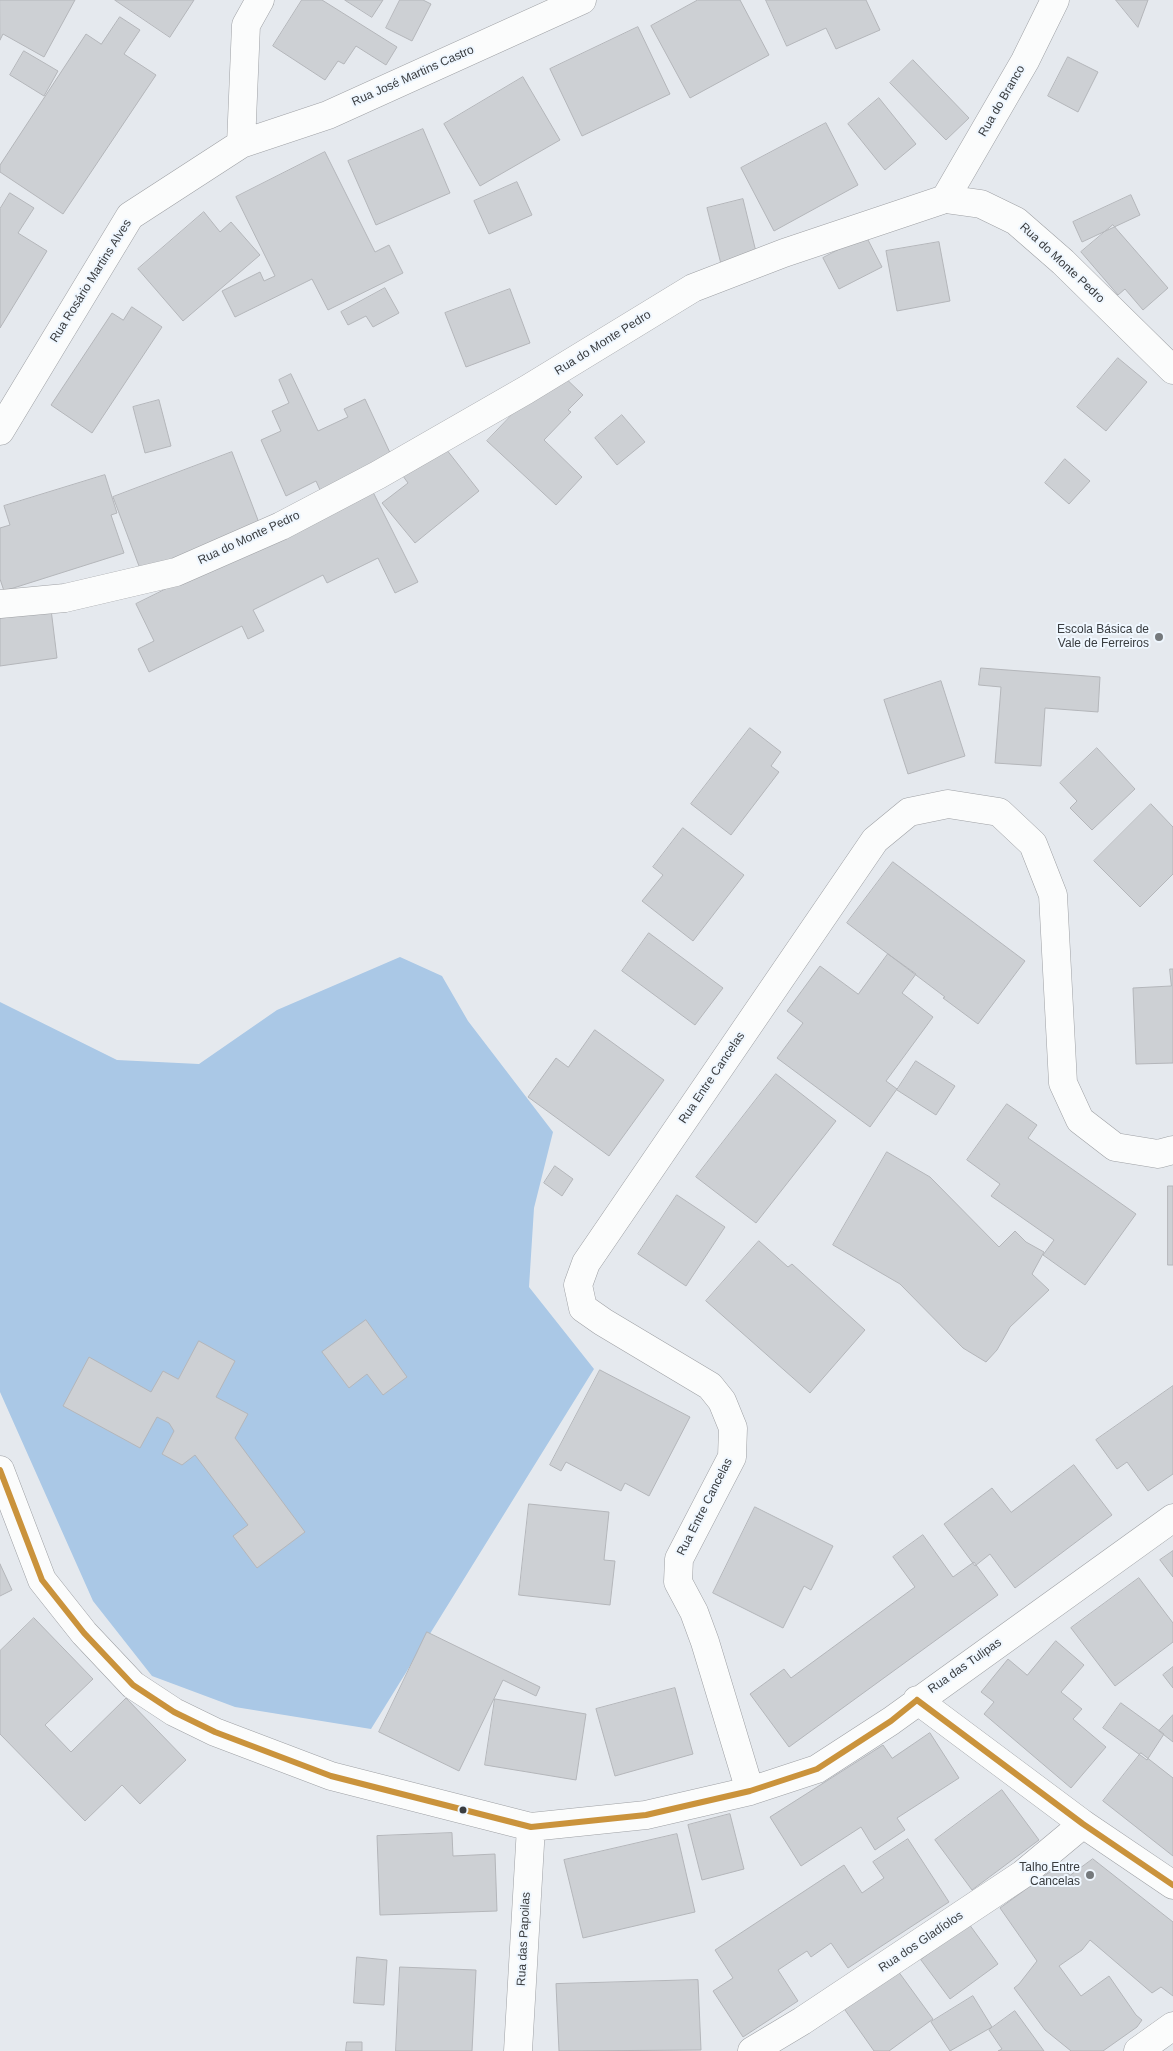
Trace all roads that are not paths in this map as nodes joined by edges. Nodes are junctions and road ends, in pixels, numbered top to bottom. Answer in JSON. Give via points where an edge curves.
{"nodes":[{"id":1,"x":260,"y":0,"type":"edge"},
{"id":2,"x":582,"y":0,"type":"edge"},
{"id":3,"x":1055,"y":0,"type":"edge"},
{"id":4,"x":241,"y":144,"type":"junction"},
{"id":5,"x":946,"y":199,"type":"junction"},
{"id":6,"x":1173,"y":370,"type":"edge"},
{"id":7,"x":0,"y":430,"type":"edge"},
{"id":8,"x":0,"y":604,"type":"edge"},
{"id":9,"x":1173,"y":1150,"type":"edge"},
{"id":10,"x":0,"y":1470,"type":"edge"},
{"id":11,"x":1173,"y":1518,"type":"edge"},
{"id":12,"x":917,"y":1700,"type":"junction"},
{"id":13,"x":750,"y":1791,"type":"junction"},
{"id":14,"x":1083,"y":1824,"type":"junction"},
{"id":15,"x":531,"y":1827,"type":"junction"},
{"id":16,"x":1173,"y":1886,"type":"edge"},
{"id":17,"x":1173,"y":2026,"type":"edge"},
{"id":18,"x":518,"y":2051,"type":"edge"},
{"id":19,"x":752,"y":2051,"type":"edge"},
{"id":20,"x":1138,"y":2051,"type":"edge"}],
"edges":[{"from":1,"to":4,"type":"street","via":[[246,26]]},
{"from":2,"to":4,"type":"street","name":"Rua José Martins Castro","via":[[328,115]]},
{"from":3,"to":5,"type":"street","name":"Rua do Branco","via":[[1025,61]]},
{"from":4,"to":7,"type":"street","name":"Rua Rosário Martins Alves","via":[[130,216]]},
{"from":5,"to":6,"type":"street","name":"Rua do Monte Pedro","via":[[981,204],[1016,220]]},
{"from":5,"to":8,"type":"street","name":"Rua do Monte Pedro","via":[[784,253],[693,288],[378,475],[281,526],[176,572],[65,598]]},
{"from":9,"to":13,"type":"street","name":"Rua Entre Cancelas","via":[[1158,1154],[1115,1147],[1080,1120],[1063,1083],[1053,895],[1033,844],[999,812],[948,804],[909,812],[875,840],[586,1263],[578,1285],[583,1308],[710,1386],[722,1401],[733,1428],[732,1457],[679,1559],[678,1582],[705,1642]]},
{"from":10,"to":15,"type":"street","name":"Rua das Tulipas","via":[[42,1580],[84,1633],[133,1685],[174,1712],[215,1732],[331,1776]]},
{"from":11,"to":12,"type":"street","name":"Rua das Tulipas"},
{"from":12,"to":13,"type":"street","name":"Rua das Tulipas","via":[[891,1721],[817,1769]]},
{"from":12,"to":14,"type":"street"},
{"from":13,"to":15,"type":"street","name":"Rua das Tulipas","via":[[646,1815]]},
{"from":14,"to":16,"type":"street"},
{"from":14,"to":19,"type":"street","name":"Rua dos Gladíolos","via":[[1023,1874]]},
{"from":15,"to":18,"type":"street","name":"Rua das Papoilas"},
{"from":17,"to":20,"type":"street"}]}
